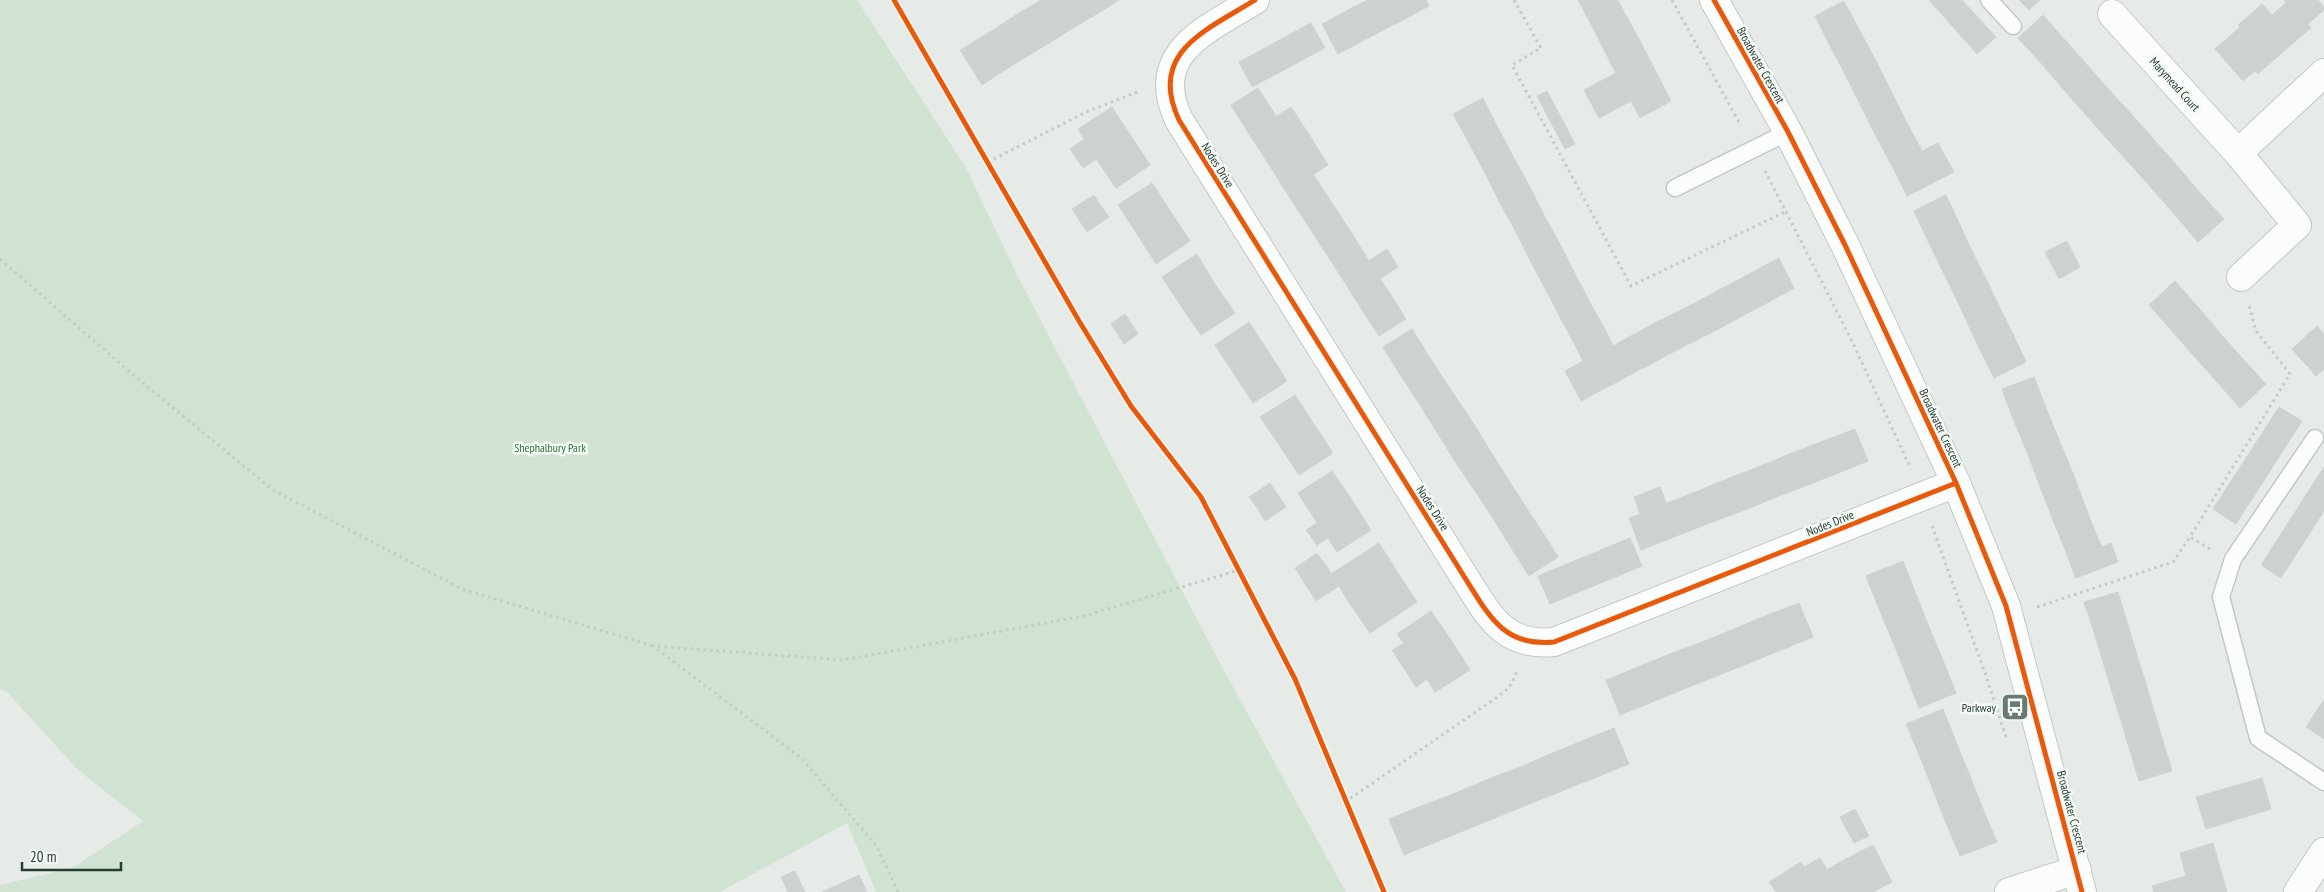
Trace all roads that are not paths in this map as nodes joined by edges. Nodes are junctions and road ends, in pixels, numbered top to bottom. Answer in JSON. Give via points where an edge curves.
{"nodes":[{"id":1,"x":1255,"y":0,"type":"edge"},
{"id":2,"x":1714,"y":0,"type":"edge"},
{"id":3,"x":1989,"y":0,"type":"edge"},
{"id":4,"x":2112,"y":14,"type":"dead end"},
{"id":5,"x":2013,"y":26,"type":"dead end"},
{"id":6,"x":2324,"y":73,"type":"edge"},
{"id":7,"x":1788,"y":132,"type":"junction"},
{"id":8,"x":2238,"y":153,"type":"junction"},
{"id":9,"x":1675,"y":188,"type":"dead end"},
{"id":10,"x":2241,"y":277,"type":"road end"},
{"id":11,"x":2315,"y":438,"type":"dead end"},
{"id":12,"x":1956,"y":483,"type":"junction"},
{"id":13,"x":2324,"y":782,"type":"edge"},
{"id":14,"x":2324,"y":852,"type":"edge"},
{"id":15,"x":2080,"y":881,"type":"edge"},
{"id":16,"x":2010,"y":892,"type":"edge"},
{"id":17,"x":2298,"y":892,"type":"edge"}],
"edges":[{"from":1,"to":12,"type":"street","name":"Nodes Drive","via":[[1197,36],[1178,55],[1169,91],[1172,106],[1465,578],[1500,628],[1518,639],[1554,642]]},
{"from":2,"to":7,"type":"street","name":"Broadwater Crescent"},
{"from":3,"to":5,"type":"lane"},
{"from":4,"to":8,"type":"street","name":"Marymead Court"},
{"from":6,"to":8,"type":"street"},
{"from":7,"to":9,"type":"lane"},
{"from":7,"to":12,"type":"street","name":"Broadwater Crescent","via":[[1845,245]]},
{"from":8,"to":10,"type":"street","name":"Marymead Court","via":[[2297,225]]},
{"from":11,"to":13,"type":"lane","via":[[2232,562],[2221,597],[2258,738]]},
{"from":12,"to":15,"type":"street","name":"Broadwater Crescent","via":[[2009,616]]},
{"from":14,"to":17,"type":"street"},
{"from":15,"to":16,"type":"street"}]}
